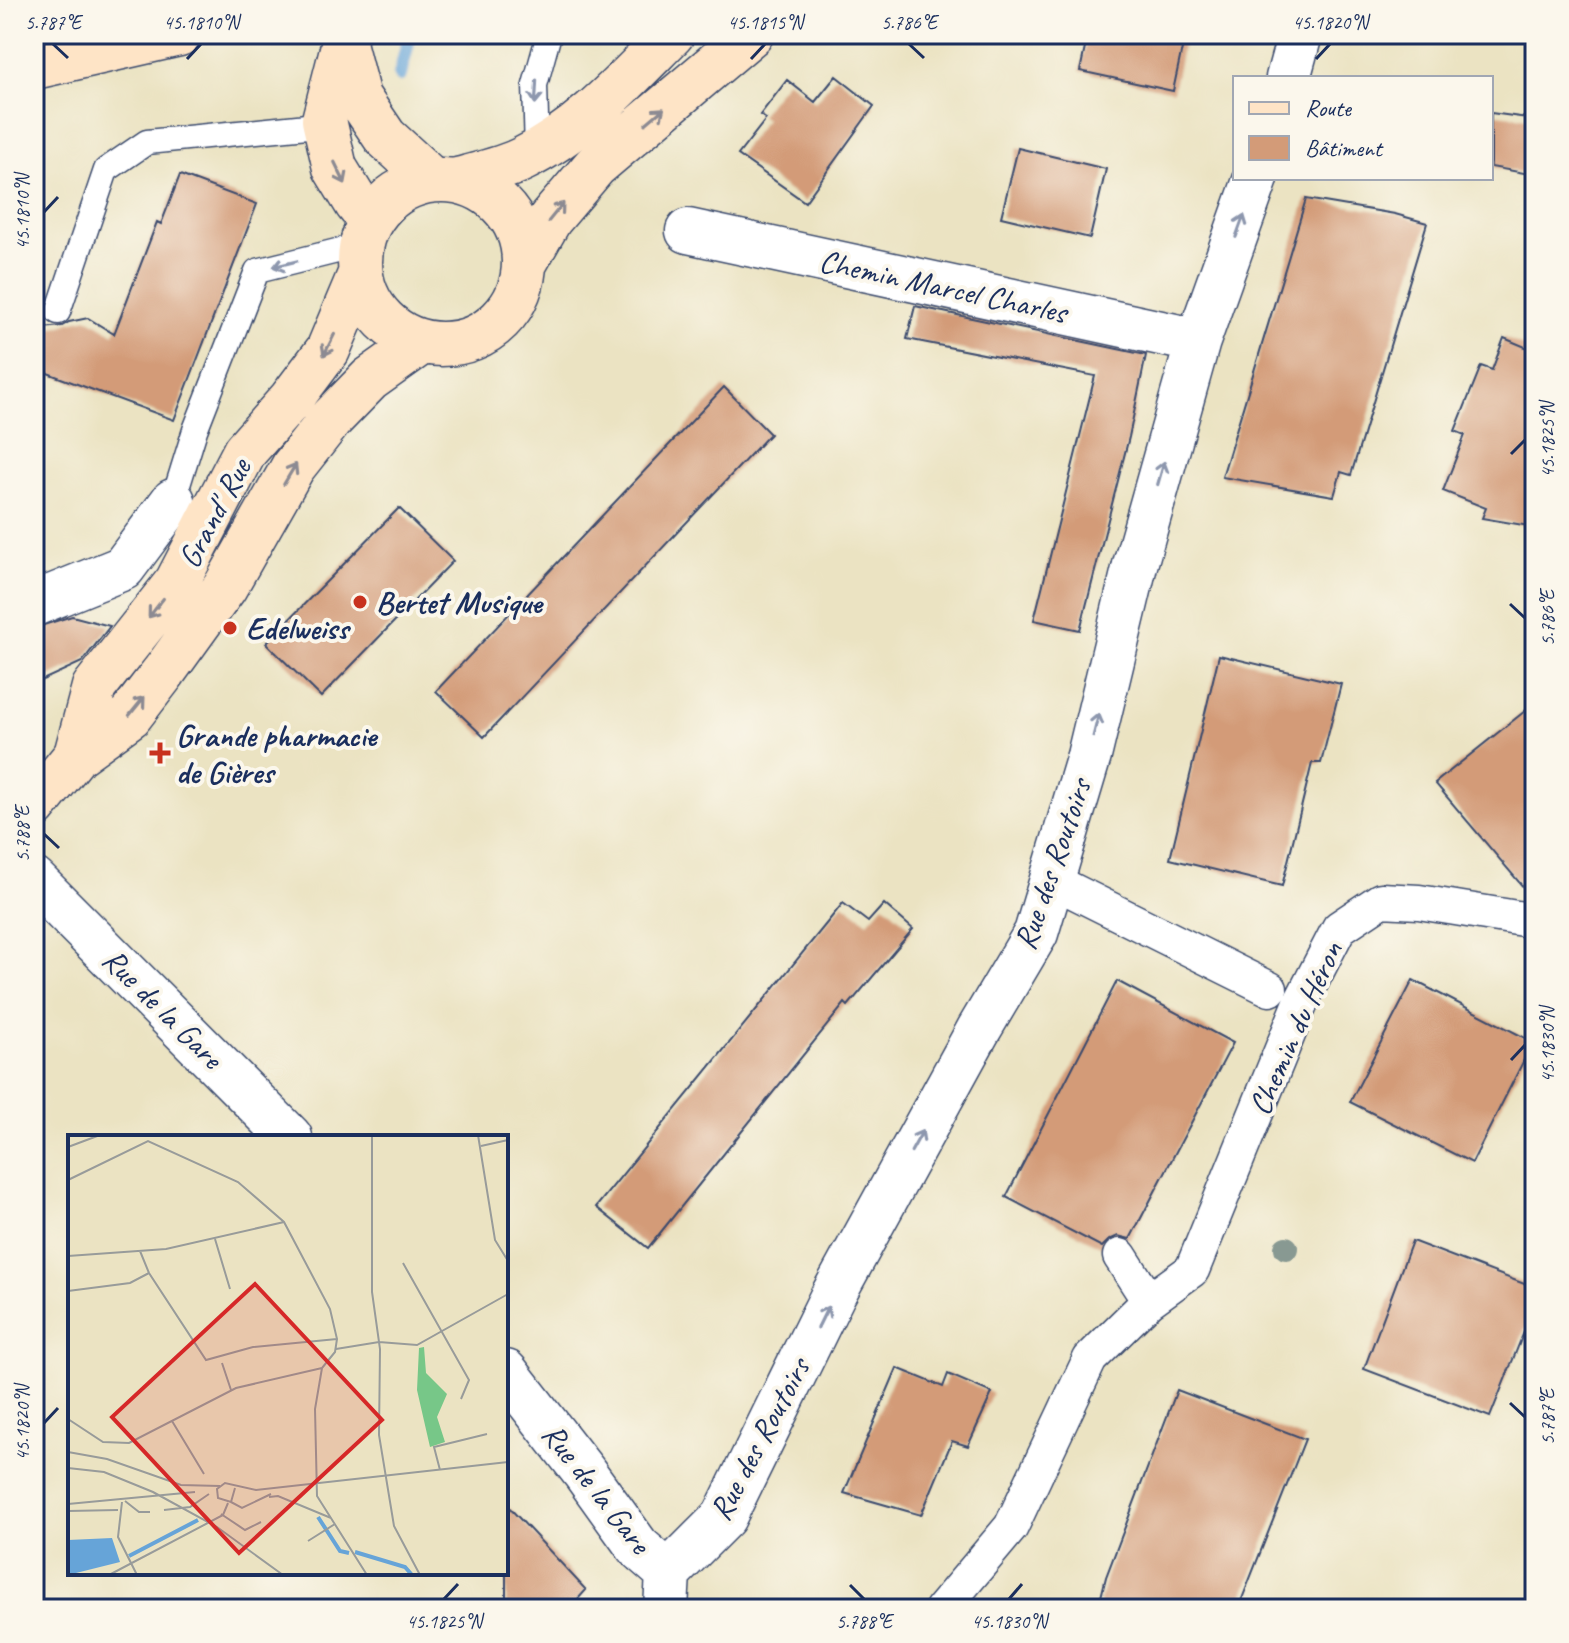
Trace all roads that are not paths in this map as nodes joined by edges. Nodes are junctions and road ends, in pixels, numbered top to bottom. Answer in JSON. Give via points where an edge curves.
{"nodes":[{"id":1,"x":179,"y":34,"type":"edge"},
{"id":2,"x":549,"y":34,"type":"edge"},
{"id":3,"x":672,"y":34,"type":"edge"},
{"id":4,"x":751,"y":34,"type":"edge"},
{"id":5,"x":1300,"y":34,"type":"edge"},
{"id":6,"x":346,"y":39,"type":"edge"},
{"id":7,"x":34,"y":67,"type":"edge"},
{"id":8,"x":1289,"y":76,"type":"edge"},
{"id":9,"x":341,"y":108,"type":"junction"},
{"id":10,"x":537,"y":151,"type":"junction"},
{"id":11,"x":444,"y":180,"type":"junction"},
{"id":12,"x":1255,"y":180,"type":"edge"},
{"id":13,"x":688,"y":231,"type":"dead end"},
{"id":14,"x":364,"y":246,"type":"junction"},
{"id":15,"x":525,"y":263,"type":"junction"},
{"id":16,"x":58,"y":312,"type":"dead end"},
{"id":17,"x":1198,"y":341,"type":"junction"},
{"id":18,"x":422,"y":342,"type":"junction"},
{"id":19,"x":173,"y":501,"type":"junction"},
{"id":20,"x":189,"y":559,"type":"junction"},
{"id":21,"x":34,"y":604,"type":"edge"},
{"id":22,"x":76,"y":755,"type":"junction"},
{"id":23,"x":34,"y":807,"type":"edge"},
{"id":24,"x":34,"y":880,"type":"edge"},
{"id":25,"x":1051,"y":880,"type":"junction"},
{"id":26,"x":1535,"y":921,"type":"edge"},
{"id":27,"x":1270,"y":989,"type":"dead end"},
{"id":28,"x":288,"y":1135,"type":"edge"},
{"id":29,"x":1120,"y":1256,"type":"dead end"},
{"id":30,"x":1149,"y":1301,"type":"junction"},
{"id":31,"x":508,"y":1375,"type":"edge"},
{"id":32,"x":667,"y":1591,"type":"edge"},
{"id":33,"x":942,"y":1609,"type":"edge"}],
"edges":[{"from":1,"to":7,"type":"main road"},
{"from":2,"to":10,"type":"lane","one_way":true,"via":[[535,85]]},
{"from":3,"to":10,"type":"main road","via":[[591,112]]},
{"from":15,"to":4,"type":"main road","one_way":true,"via":[[550,219],[595,166]]},
{"from":5,"to":8,"type":"street"},
{"from":6,"to":9,"type":"main road"},
{"from":9,"to":11,"type":"main road"},
{"from":9,"to":14,"type":"main road","one_way":true,"via":[[335,168],[357,204]]},
{"from":9,"to":16,"type":"lane","via":[[307,126],[147,142],[106,170]]},
{"from":10,"to":11,"type":"main road"},
{"from":11,"to":14,"type":"main road","via":[[396,193]]},
{"from":11,"to":15,"type":"main road","via":[[484,190],[506,209],[521,234]]},
{"from":17,"to":12,"type":"street","name":"Rue des Routoirs","one_way":true},
{"from":13,"to":17,"type":"street","name":"Chemin Marcel Charles"},
{"from":14,"to":18,"type":"main road","via":[[371,303],[392,328]]},
{"from":14,"to":19,"type":"lane","one_way":true,"via":[[257,271]]},
{"from":14,"to":20,"type":"main road","name":"Grand' Rue","one_way":true,"via":[[328,350],[245,451]]},
{"from":15,"to":18,"type":"main road","via":[[509,310],[487,331],[460,342]]},
{"from":25,"to":17,"type":"street","name":"Rue des Routoirs","one_way":true,"via":[[1089,756],[1135,565]]},
{"from":22,"to":18,"type":"main road","name":"Grand' Rue","one_way":true,"via":[[130,716],[225,587],[293,467],[331,419],[370,379]]},
{"from":19,"to":20,"type":"lane"},
{"from":19,"to":21,"type":"street","via":[[123,568]]},
{"from":20,"to":22,"type":"main road","name":"Grand' Rue","one_way":true,"via":[[177,582],[94,687]]},
{"from":22,"to":23,"type":"main road","name":"Grand' Rue"},
{"from":24,"to":28,"type":"street","name":"Rue de la Gare"},
{"from":25,"to":27,"type":"street","name":"Chemin du Héron"},
{"from":32,"to":25,"type":"street","name":"Rue des Routoirs","one_way":true,"via":[[724,1517],[840,1283],[1036,933]]},
{"from":26,"to":30,"type":"street","name":"Chemin du Héron","via":[[1381,900],[1339,928],[1302,1000],[1192,1270]]},
{"from":29,"to":30,"type":"street"},
{"from":30,"to":33,"type":"street","name":"Chemin du Héron","via":[[1090,1359],[1011,1527]]},
{"from":31,"to":32,"type":"street","name":"Rue de la Gare"}]}
